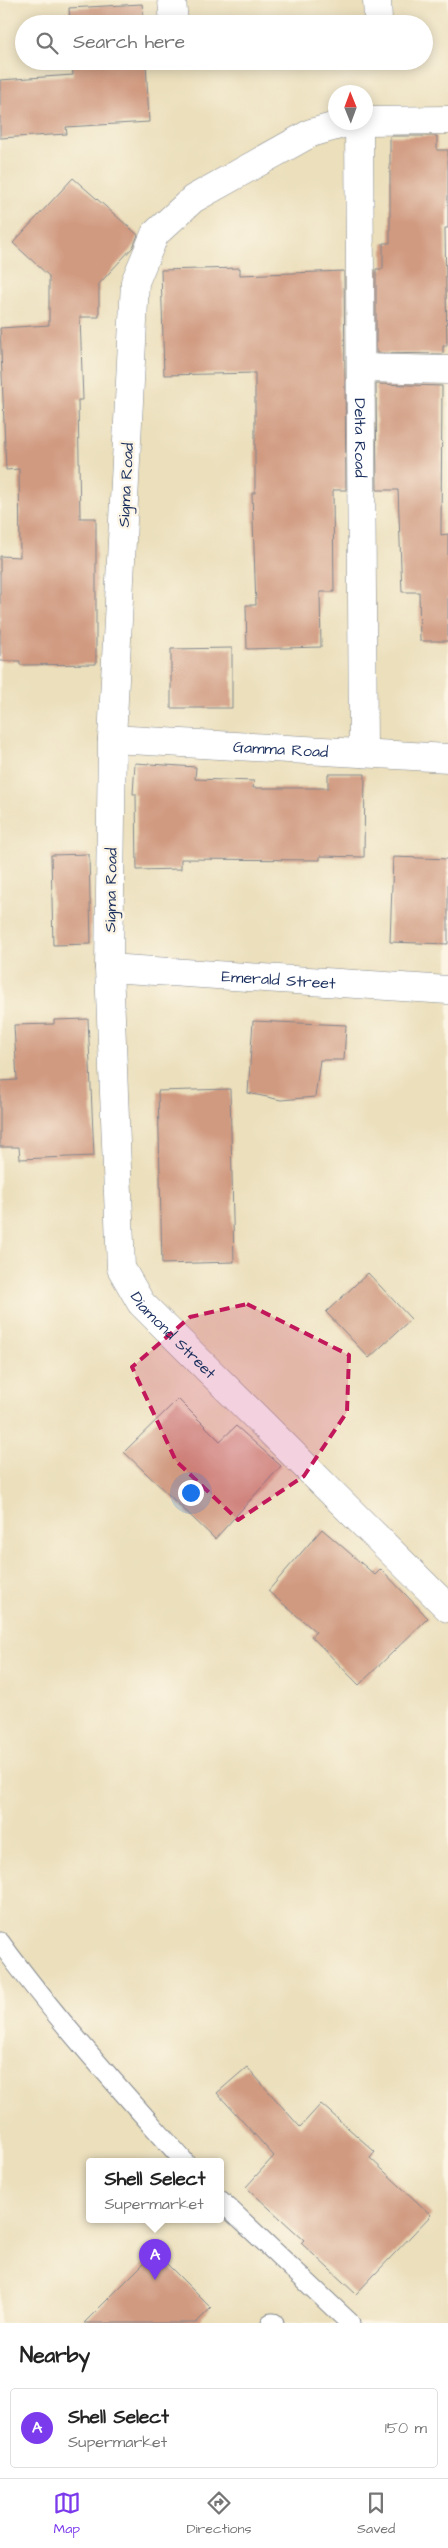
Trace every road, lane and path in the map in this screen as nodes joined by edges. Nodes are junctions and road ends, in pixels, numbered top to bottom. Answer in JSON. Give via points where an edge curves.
{"nodes":[{"id":1,"x":172,"y":0,"type":"edge"},
{"id":2,"x":173,"y":15,"type":"edge"},
{"id":3,"x":448,"y":120,"type":"edge"},
{"id":4,"x":373,"y":121,"type":"edge"},
{"id":5,"x":328,"y":128,"type":"edge"},
{"id":6,"x":360,"y":130,"type":"edge"},
{"id":7,"x":362,"y":368,"type":"junction"},
{"id":8,"x":448,"y":370,"type":"edge"},
{"id":9,"x":112,"y":739,"type":"junction"},
{"id":10,"x":364,"y":754,"type":"junction"},
{"id":11,"x":448,"y":758,"type":"edge"},
{"id":12,"x":109,"y":968,"type":"junction"},
{"id":13,"x":448,"y":990,"type":"edge"},
{"id":14,"x":448,"y":1608,"type":"edge"},
{"id":15,"x":0,"y":1942,"type":"edge"},
{"id":16,"x":181,"y":2158,"type":"edge"},
{"id":17,"x":224,"y":2204,"type":"edge"},
{"id":18,"x":350,"y":2323,"type":"edge"}],
"edges":[{"from":1,"to":2,"type":"street"},
{"from":3,"to":4,"type":"street"},
{"from":5,"to":9,"type":"street","name":"Sigma Road","via":[[311,133],[194,199],[155,234],[135,282]]},
{"from":6,"to":7,"type":"street","name":"Delta Road"},
{"from":7,"to":8,"type":"street"},
{"from":7,"to":10,"type":"street","name":"Delta Road"},
{"from":9,"to":10,"type":"street","name":"Gamma Road"},
{"from":9,"to":12,"type":"street","name":"Sigma Road"},
{"from":10,"to":11,"type":"street","name":"Gamma Road"},
{"from":12,"to":13,"type":"street","name":"Emerald Street"},
{"from":12,"to":14,"type":"street","name":"Diamond Street","via":[[121,1268],[140,1303]]},
{"from":15,"to":16,"type":"lane","via":[[97,2063]]},
{"from":17,"to":18,"type":"lane"}]}
